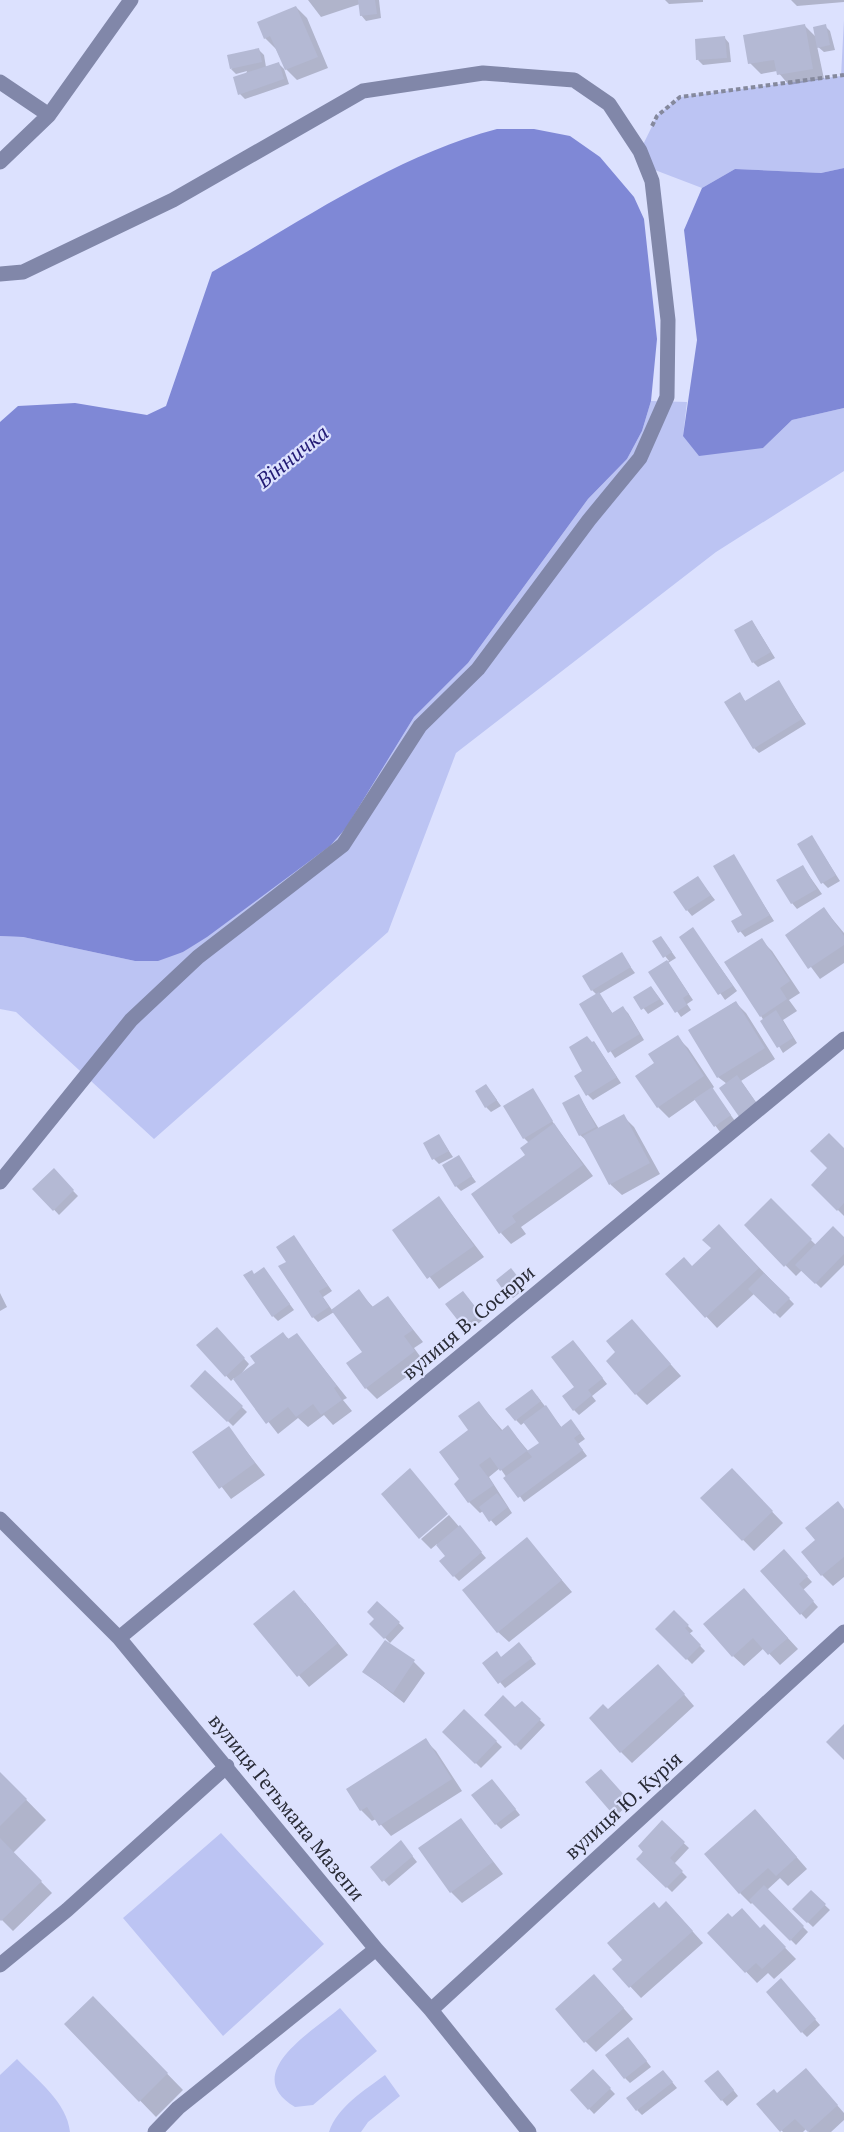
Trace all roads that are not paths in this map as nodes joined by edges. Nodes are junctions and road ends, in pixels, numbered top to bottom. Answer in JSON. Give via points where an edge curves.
{"nodes":[{"id":1,"x":131,"y":0,"type":"edge"},
{"id":2,"x":0,"y":82,"type":"edge"},
{"id":3,"x":50,"y":115,"type":"junction"},
{"id":4,"x":0,"y":162,"type":"edge"},
{"id":5,"x":0,"y":274,"type":"edge"},
{"id":6,"x":844,"y":1039,"type":"edge"},
{"id":7,"x":0,"y":1182,"type":"edge"},
{"id":8,"x":0,"y":1519,"type":"edge"},
{"id":9,"x":844,"y":1632,"type":"edge"},
{"id":10,"x":119,"y":1638,"type":"junction"},
{"id":11,"x":227,"y":1766,"type":"junction"},
{"id":12,"x":376,"y":1949,"type":"junction"},
{"id":13,"x":0,"y":1965,"type":"edge"},
{"id":14,"x":431,"y":2010,"type":"junction"},
{"id":15,"x":155,"y":2132,"type":"edge"},
{"id":16,"x":529,"y":2132,"type":"edge"}],
"edges":[{"from":1,"to":3,"type":"street"},
{"from":2,"to":3,"type":"street"},
{"from":3,"to":4,"type":"street"},
{"from":5,"to":7,"type":"street","via":[[23,272],[173,201],[363,91],[483,73],[573,80],[609,104],[640,151],[652,181],[668,320],[667,397],[640,458],[477,669],[420,726],[343,845],[198,957],[131,1020]]},
{"from":6,"to":10,"type":"street","name":"вулиця В. Сосюри"},
{"from":8,"to":10,"type":"street","name":"вулиця Гетьмана Мазепи"},
{"from":9,"to":14,"type":"street","name":"вулиця Ю. Курія"},
{"from":10,"to":11,"type":"street","name":"вулиця Гетьмана Мазепи"},
{"from":11,"to":12,"type":"street","name":"вулиця Гетьмана Мазепи"},
{"from":11,"to":13,"type":"street","via":[[68,1910]]},
{"from":12,"to":14,"type":"street","name":"вулиця Гетьмана Мазепи"},
{"from":12,"to":15,"type":"street","via":[[178,2108]]},
{"from":14,"to":16,"type":"street","name":"вулиця Гетьмана Мазепи"}]}
